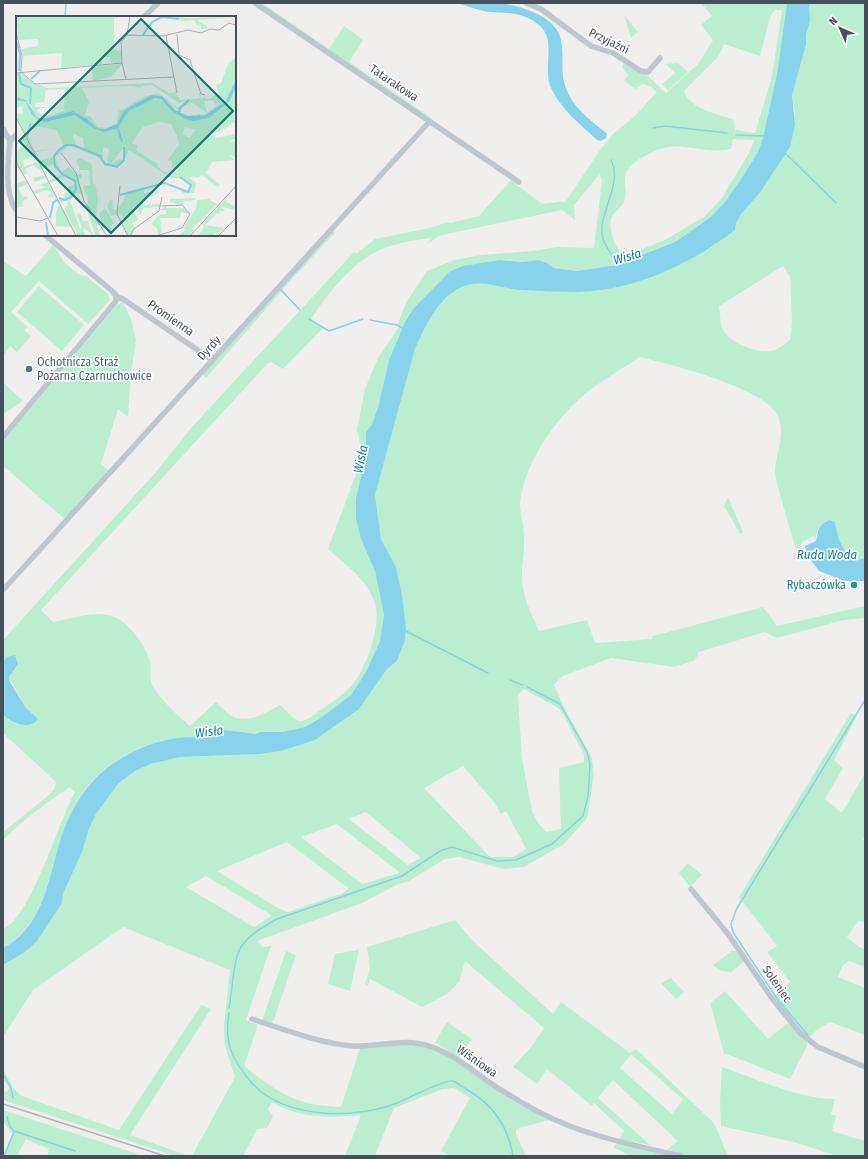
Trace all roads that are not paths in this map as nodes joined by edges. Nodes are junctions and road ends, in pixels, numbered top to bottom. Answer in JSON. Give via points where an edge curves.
{"nodes":[{"id":1,"x":158,"y":3,"type":"edge"},
{"id":2,"x":255,"y":3,"type":"edge"},
{"id":3,"x":526,"y":3,"type":"edge"},
{"id":4,"x":145,"y":16,"type":"edge"},
{"id":5,"x":660,"y":58,"type":"dead end"},
{"id":6,"x":430,"y":121,"type":"junction"},
{"id":7,"x":3,"y":130,"type":"edge"},
{"id":8,"x":16,"y":135,"type":"edge"},
{"id":9,"x":10,"y":141,"type":"junction"},
{"id":10,"x":519,"y":182,"type":"dead end"},
{"id":11,"x":16,"y":210,"type":"edge"},
{"id":12,"x":46,"y":236,"type":"edge"},
{"id":13,"x":116,"y":297,"type":"junction"},
{"id":14,"x":212,"y":360,"type":"junction"},
{"id":15,"x":3,"y":437,"type":"edge"},
{"id":16,"x":3,"y":590,"type":"edge"},
{"id":17,"x":691,"y":889,"type":"dead end"},
{"id":18,"x":252,"y":1019,"type":"dead end"},
{"id":19,"x":865,"y":1067,"type":"edge"},
{"id":20,"x":681,"y":1156,"type":"edge"}],
"edges":[{"from":1,"to":4,"type":"street"},
{"from":2,"to":6,"type":"street","name":"Tatarakowa"},
{"from":3,"to":5,"type":"street","name":"Przyjaźni","via":[[541,9],[591,46],[613,53],[641,71],[648,72]]},
{"from":6,"to":10,"type":"street","name":"Tatarakowa"},
{"from":6,"to":14,"type":"street","name":"Dyrdy"},
{"from":7,"to":9,"type":"street"},
{"from":8,"to":9,"type":"street"},
{"from":9,"to":11,"type":"street","via":[[8,194]]},
{"from":12,"to":13,"type":"street","via":[[112,290]]},
{"from":13,"to":14,"type":"street","name":"Promienna","via":[[123,299]]},
{"from":13,"to":15,"type":"street","via":[[114,305]]},
{"from":14,"to":16,"type":"street","name":"Dyrdy"},
{"from":17,"to":19,"type":"street","name":"Soleniec","via":[[728,934],[771,997],[800,1033],[818,1047]]},
{"from":18,"to":20,"type":"street","name":"Wiśniowa","via":[[289,1032],[354,1046],[407,1041],[420,1043],[445,1052],[510,1096],[556,1120],[590,1133]]}]}
